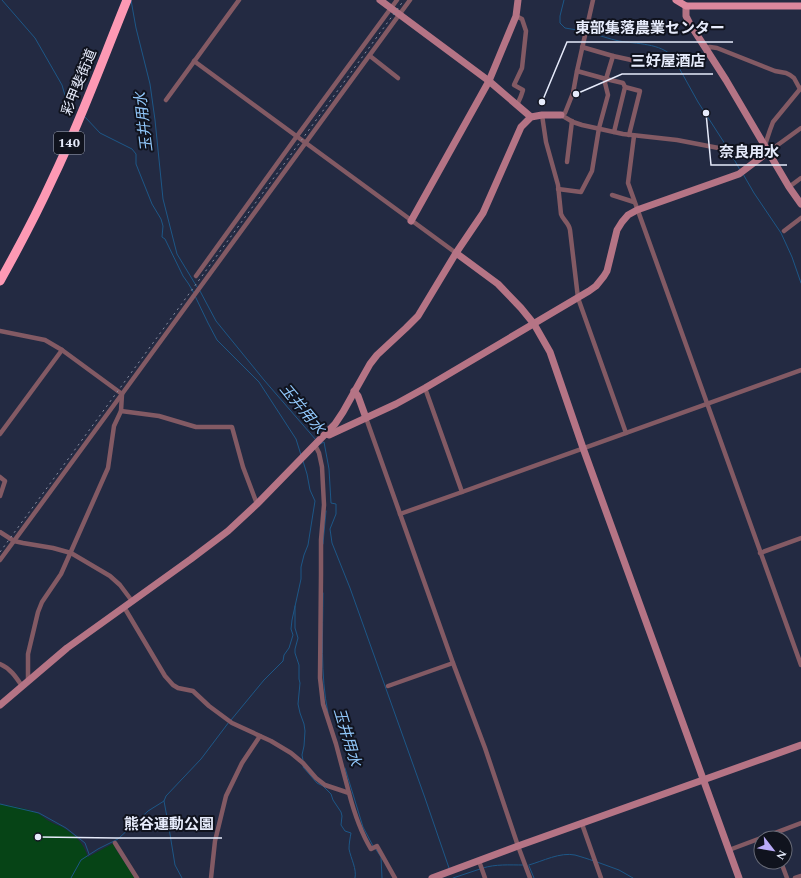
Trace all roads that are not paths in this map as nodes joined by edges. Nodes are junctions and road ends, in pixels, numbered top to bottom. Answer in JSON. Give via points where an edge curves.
{"nodes":[{"id":1,"x":122,"y":0,"type":"edge"},
{"id":2,"x":127,"y":0,"type":"edge"},
{"id":3,"x":239,"y":0,"type":"edge"},
{"id":4,"x":380,"y":0,"type":"edge"},
{"id":5,"x":397,"y":0,"type":"edge"},
{"id":6,"x":410,"y":0,"type":"edge"},
{"id":7,"x":518,"y":0,"type":"edge"},
{"id":8,"x":593,"y":0,"type":"edge"},
{"id":9,"x":676,"y":0,"type":"edge"},
{"id":10,"x":686,"y":6,"type":"junction"},
{"id":11,"x":801,"y":6,"type":"edge"},
{"id":12,"x":391,"y":8,"type":"junction"},
{"id":13,"x":399,"y":15,"type":"junction"},
{"id":14,"x":516,"y":16,"type":"junction"},
{"id":15,"x":582,"y":47,"type":"junction"},
{"id":16,"x":706,"y":48,"type":"junction"},
{"id":17,"x":370,"y":56,"type":"junction"},
{"id":18,"x":613,"y":56,"type":"junction"},
{"id":19,"x":194,"y":61,"type":"junction"},
{"id":20,"x":636,"y":61,"type":"dead end"},
{"id":21,"x":577,"y":71,"type":"junction"},
{"id":22,"x":398,"y":78,"type":"dead end"},
{"id":23,"x":606,"y":79,"type":"junction"},
{"id":24,"x":489,"y":81,"type":"junction"},
{"id":25,"x":625,"y":87,"type":"junction"},
{"id":26,"x":800,"y":88,"type":"edge"},
{"id":27,"x":166,"y":100,"type":"dead end"},
{"id":28,"x":518,"y":105,"type":"junction"},
{"id":29,"x":542,"y":115,"type":"junction"},
{"id":30,"x":561,"y":115,"type":"junction"},
{"id":31,"x":531,"y":117,"type":"junction"},
{"id":32,"x":572,"y":121,"type":"junction"},
{"id":33,"x":599,"y":128,"type":"junction"},
{"id":34,"x":801,"y":128,"type":"edge"},
{"id":35,"x":614,"y":132,"type":"junction"},
{"id":36,"x":629,"y":135,"type":"junction"},
{"id":37,"x":297,"y":136,"type":"junction"},
{"id":38,"x":634,"y":136,"type":"junction"},
{"id":39,"x":306,"y":143,"type":"junction"},
{"id":40,"x":764,"y":145,"type":"junction"},
{"id":41,"x":767,"y":153,"type":"junction"},
{"id":42,"x":567,"y":162,"type":"dead end"},
{"id":43,"x":51,"y":176,"type":"junction"},
{"id":44,"x":801,"y":178,"type":"edge"},
{"id":45,"x":789,"y":187,"type":"junction"},
{"id":46,"x":558,"y":189,"type":"junction"},
{"id":47,"x":612,"y":195,"type":"dead end"},
{"id":48,"x":634,"y":202,"type":"junction"},
{"id":49,"x":801,"y":204,"type":"edge"},
{"id":50,"x":637,"y":210,"type":"junction"},
{"id":51,"x":801,"y":218,"type":"edge"},
{"id":52,"x":411,"y":221,"type":"junction"},
{"id":53,"x":784,"y":231,"type":"dead end"},
{"id":54,"x":22,"y":235,"type":"junction"},
{"id":55,"x":456,"y":253,"type":"junction"},
{"id":56,"x":0,"y":270,"type":"edge"},
{"id":57,"x":196,"y":276,"type":"dead end"},
{"id":58,"x":0,"y":281,"type":"edge"},
{"id":59,"x":578,"y":298,"type":"junction"},
{"id":60,"x":534,"y":324,"type":"junction"},
{"id":61,"x":0,"y":331,"type":"edge"},
{"id":62,"x":62,"y":350,"type":"junction"},
{"id":63,"x":801,"y":370,"type":"edge"},
{"id":64,"x":425,"y":388,"type":"junction"},
{"id":65,"x":354,"y":391,"type":"junction"},
{"id":66,"x":122,"y":394,"type":"junction"},
{"id":67,"x":707,"y":404,"type":"junction"},
{"id":68,"x":121,"y":411,"type":"junction"},
{"id":69,"x":366,"y":418,"type":"junction"},
{"id":70,"x":626,"y":433,"type":"junction"},
{"id":71,"x":0,"y":434,"type":"edge"},
{"id":72,"x":326,"y":434,"type":"junction"},
{"id":73,"x":317,"y":443,"type":"junction"},
{"id":74,"x":583,"y":448,"type":"junction"},
{"id":75,"x":0,"y":477,"type":"edge"},
{"id":76,"x":462,"y":492,"type":"junction"},
{"id":77,"x":0,"y":496,"type":"edge"},
{"id":78,"x":257,"y":504,"type":"junction"},
{"id":79,"x":400,"y":514,"type":"junction"},
{"id":80,"x":0,"y":532,"type":"edge"},
{"id":81,"x":801,"y":538,"type":"edge"},
{"id":82,"x":14,"y":541,"type":"junction"},
{"id":83,"x":71,"y":553,"type":"junction"},
{"id":84,"x":760,"y":553,"type":"junction"},
{"id":85,"x":0,"y":560,"type":"edge"},
{"id":86,"x":132,"y":601,"type":"junction"},
{"id":87,"x":124,"y":607,"type":"junction"},
{"id":88,"x":453,"y":663,"type":"junction"},
{"id":89,"x":0,"y":664,"type":"edge"},
{"id":90,"x":801,"y":665,"type":"edge"},
{"id":91,"x":25,"y":684,"type":"junction"},
{"id":92,"x":388,"y":686,"type":"dead end"},
{"id":93,"x":3,"y":699,"type":"edge"},
{"id":94,"x":0,"y":706,"type":"edge"},
{"id":95,"x":260,"y":736,"type":"junction"},
{"id":96,"x":801,"y":745,"type":"edge"},
{"id":97,"x":703,"y":780,"type":"junction"},
{"id":98,"x":349,"y":793,"type":"junction"},
{"id":99,"x":801,"y":823,"type":"edge"},
{"id":100,"x":582,"y":824,"type":"junction"},
{"id":101,"x":785,"y":830,"type":"edge"},
{"id":102,"x":753,"y":841,"type":"edge"},
{"id":103,"x":115,"y":843,"type":"dead end"},
{"id":104,"x":518,"y":846,"type":"junction"},
{"id":105,"x":729,"y":850,"type":"junction"},
{"id":106,"x":480,"y":866,"type":"junction"},
{"id":107,"x":801,"y":876,"type":"edge"},
{"id":108,"x":137,"y":878,"type":"edge"},
{"id":109,"x":211,"y":878,"type":"edge"},
{"id":110,"x":395,"y":878,"type":"edge"},
{"id":111,"x":432,"y":878,"type":"edge"},
{"id":112,"x":485,"y":878,"type":"edge"},
{"id":113,"x":530,"y":878,"type":"edge"},
{"id":114,"x":601,"y":878,"type":"edge"},
{"id":115,"x":739,"y":878,"type":"edge"},
{"id":116,"x":795,"y":878,"type":"edge"}],
"edges":[{"from":1,"to":43,"type":"highway","name":"彩甲斐街道","number":"140"},
{"from":2,"to":43,"type":"highway","name":"彩甲斐街道","number":"140","via":[[80,116]]},
{"from":3,"to":19,"type":"street"},
{"from":4,"to":12,"type":"street"},
{"from":5,"to":12,"type":"street"},
{"from":6,"to":13,"type":"street"},
{"from":7,"to":14,"type":"street"},
{"from":8,"to":15,"type":"street"},
{"from":9,"to":10,"type":"main road"},
{"from":10,"to":11,"type":"main road"},
{"from":10,"to":16,"type":"street","via":[[686,16]]},
{"from":12,"to":13,"type":"street"},
{"from":12,"to":37,"type":"street"},
{"from":13,"to":17,"type":"street"},
{"from":13,"to":24,"type":"street"},
{"from":14,"to":24,"type":"street"},
{"from":14,"to":28,"type":"street","via":[[522,19],[526,31],[522,68],[514,85],[523,90]]},
{"from":15,"to":18,"type":"street"},
{"from":15,"to":21,"type":"street"},
{"from":16,"to":26,"type":"street","via":[[717,48],[790,75]]},
{"from":16,"to":40,"type":"street"},
{"from":17,"to":22,"type":"street"},
{"from":17,"to":39,"type":"street"},
{"from":18,"to":20,"type":"street"},
{"from":18,"to":23,"type":"street"},
{"from":19,"to":27,"type":"street"},
{"from":19,"to":37,"type":"street"},
{"from":21,"to":23,"type":"street"},
{"from":21,"to":30,"type":"street","via":[[573,93],[565,113]]},
{"from":23,"to":25,"type":"street","via":[[623,82]]},
{"from":23,"to":33,"type":"street","via":[[608,95]]},
{"from":24,"to":28,"type":"street"},
{"from":24,"to":52,"type":"street"},
{"from":25,"to":35,"type":"street"},
{"from":25,"to":36,"type":"street","via":[[640,91]]},
{"from":26,"to":40,"type":"street","via":[[774,122]]},
{"from":28,"to":31,"type":"street"},
{"from":29,"to":30,"type":"street"},
{"from":29,"to":31,"type":"street"},
{"from":29,"to":46,"type":"street"},
{"from":30,"to":32,"type":"street"},
{"from":31,"to":55,"type":"street","via":[[521,127],[483,213]]},
{"from":32,"to":33,"type":"street"},
{"from":32,"to":42,"type":"street"},
{"from":33,"to":35,"type":"street"},
{"from":33,"to":46,"type":"street","via":[[592,171],[581,192]]},
{"from":34,"to":41,"type":"street"},
{"from":35,"to":36,"type":"street"},
{"from":36,"to":38,"type":"street"},
{"from":37,"to":39,"type":"street"},
{"from":37,"to":57,"type":"street"},
{"from":38,"to":41,"type":"street"},
{"from":38,"to":48,"type":"street","via":[[628,183]]},
{"from":39,"to":52,"type":"street"},
{"from":39,"to":66,"type":"street"},
{"from":40,"to":41,"type":"street"},
{"from":41,"to":45,"type":"street"},
{"from":41,"to":50,"type":"street","via":[[742,172]]},
{"from":43,"to":54,"type":"highway","name":"彩甲斐街道","number":"140"},
{"from":44,"to":45,"type":"street"},
{"from":45,"to":49,"type":"street"},
{"from":46,"to":59,"type":"street","via":[[561,214],[570,230]]},
{"from":47,"to":48,"type":"street"},
{"from":48,"to":50,"type":"street"},
{"from":50,"to":59,"type":"street","via":[[628,215],[617,230],[607,271],[601,282]]},
{"from":50,"to":67,"type":"street"},
{"from":51,"to":53,"type":"street"},
{"from":52,"to":55,"type":"street"},
{"from":54,"to":56,"type":"highway","name":"彩甲斐街道","number":"140"},
{"from":54,"to":58,"type":"highway","name":"彩甲斐街道","number":"140"},
{"from":55,"to":60,"type":"street","via":[[498,284]]},
{"from":55,"to":65,"type":"street","via":[[418,316],[370,364]]},
{"from":59,"to":60,"type":"street"},
{"from":59,"to":70,"type":"street"},
{"from":60,"to":64,"type":"street"},
{"from":60,"to":74,"type":"street","via":[[550,352]]},
{"from":61,"to":62,"type":"street","via":[[44,340]]},
{"from":62,"to":66,"type":"street"},
{"from":62,"to":71,"type":"street"},
{"from":63,"to":67,"type":"street"},
{"from":64,"to":69,"type":"street"},
{"from":64,"to":76,"type":"street"},
{"from":65,"to":69,"type":"street"},
{"from":65,"to":72,"type":"street","via":[[343,412]]},
{"from":66,"to":68,"type":"street"},
{"from":66,"to":82,"type":"street"},
{"from":67,"to":70,"type":"street"},
{"from":67,"to":84,"type":"street"},
{"from":68,"to":78,"type":"street","via":[[159,416],[196,427],[232,427]]},
{"from":68,"to":83,"type":"street","via":[[114,426],[108,468]]},
{"from":69,"to":72,"type":"street","via":[[329,435]]},
{"from":69,"to":79,"type":"street"},
{"from":70,"to":74,"type":"street"},
{"from":72,"to":73,"type":"street"},
{"from":73,"to":78,"type":"street"},
{"from":73,"to":98,"type":"street","via":[[322,467],[324,505],[321,540],[320,678],[323,704]]},
{"from":74,"to":76,"type":"street"},
{"from":74,"to":97,"type":"street"},
{"from":75,"to":77,"type":"street","via":[[5,481]]},
{"from":76,"to":79,"type":"street"},
{"from":78,"to":86,"type":"street","via":[[228,531]]},
{"from":79,"to":88,"type":"street"},
{"from":80,"to":82,"type":"street"},
{"from":81,"to":84,"type":"street"},
{"from":82,"to":83,"type":"street"},
{"from":82,"to":85,"type":"street"},
{"from":83,"to":86,"type":"street","via":[[110,576]]},
{"from":83,"to":91,"type":"street","via":[[38,612],[28,654]]},
{"from":84,"to":90,"type":"street"},
{"from":86,"to":87,"type":"street"},
{"from":87,"to":91,"type":"street","via":[[67,648]]},
{"from":87,"to":95,"type":"street","via":[[173,685],[193,691],[232,723]]},
{"from":88,"to":92,"type":"street"},
{"from":88,"to":104,"type":"street"},
{"from":89,"to":91,"type":"street","via":[[6,666]]},
{"from":91,"to":93,"type":"street"},
{"from":93,"to":94,"type":"street"},
{"from":95,"to":98,"type":"street","via":[[291,753],[325,785]]},
{"from":95,"to":109,"type":"street","via":[[242,763],[226,796],[215,841]]},
{"from":96,"to":97,"type":"street"},
{"from":97,"to":100,"type":"street"},
{"from":97,"to":105,"type":"street"},
{"from":98,"to":110,"type":"street","via":[[365,840],[371,848],[374,847]]},
{"from":99,"to":101,"type":"street"},
{"from":100,"to":104,"type":"street"},
{"from":100,"to":114,"type":"street"},
{"from":102,"to":105,"type":"street"},
{"from":103,"to":108,"type":"street"},
{"from":104,"to":106,"type":"street"},
{"from":104,"to":113,"type":"street"},
{"from":105,"to":115,"type":"street"},
{"from":106,"to":111,"type":"street"},
{"from":106,"to":112,"type":"street"},
{"from":107,"to":116,"type":"street"}]}
